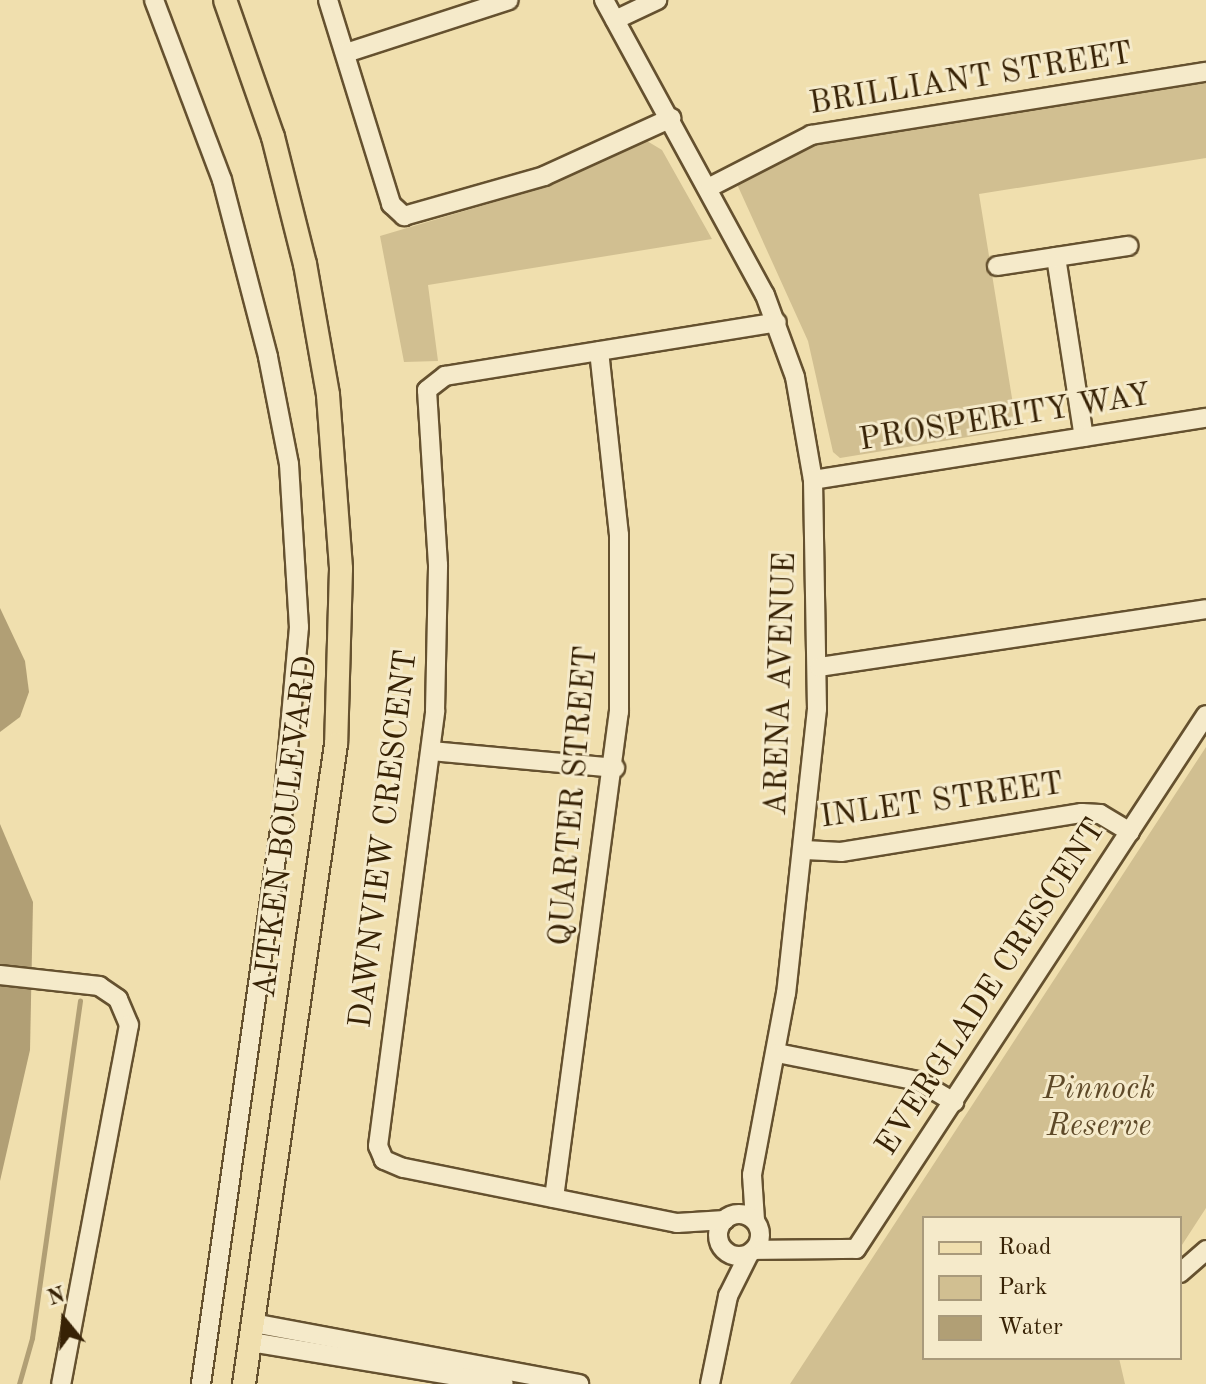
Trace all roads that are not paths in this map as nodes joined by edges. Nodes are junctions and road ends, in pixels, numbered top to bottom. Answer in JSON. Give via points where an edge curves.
{"nodes":[{"id":1,"x":154,"y":0,"type":"edge"},
{"id":2,"x":225,"y":0,"type":"edge"},
{"id":3,"x":328,"y":0,"type":"edge"},
{"id":4,"x":509,"y":0,"type":"edge"},
{"id":5,"x":604,"y":0,"type":"edge"},
{"id":6,"x":657,"y":0,"type":"edge"},
{"id":7,"x":615,"y":20,"type":"junction"},
{"id":8,"x":346,"y":53,"type":"junction"},
{"id":9,"x":1206,"y":72,"type":"edge"},
{"id":10,"x":671,"y":118,"type":"junction"},
{"id":11,"x":710,"y":187,"type":"junction"},
{"id":12,"x":1128,"y":246,"type":"dead end"},
{"id":13,"x":1056,"y":257,"type":"junction"},
{"id":14,"x":997,"y":266,"type":"dead end"},
{"id":15,"x":777,"y":322,"type":"junction"},
{"id":16,"x":599,"y":351,"type":"junction"},
{"id":17,"x":1206,"y":418,"type":"edge"},
{"id":18,"x":1084,"y":437,"type":"junction"},
{"id":19,"x":813,"y":480,"type":"junction"},
{"id":20,"x":1206,"y":609,"type":"edge"},
{"id":21,"x":819,"y":667,"type":"junction"},
{"id":22,"x":1206,"y":715,"type":"edge"},
{"id":23,"x":432,"y":751,"type":"junction"},
{"id":24,"x":615,"y":768,"type":"junction"},
{"id":25,"x":1130,"y":832,"type":"junction"},
{"id":26,"x":805,"y":850,"type":"junction"},
{"id":27,"x":0,"y":975,"type":"edge"},
{"id":28,"x":777,"y":1053,"type":"junction"},
{"id":29,"x":954,"y":1102,"type":"junction"},
{"id":30,"x":752,"y":1175,"type":"junction"},
{"id":31,"x":554,"y":1198,"type":"junction"},
{"id":32,"x":728,"y":1218,"type":"junction"},
{"id":33,"x":677,"y":1223,"type":"junction"},
{"id":34,"x":756,"y":1223,"type":"junction"},
{"id":35,"x":722,"y":1247,"type":"junction"},
{"id":36,"x":807,"y":1248,"type":"junction"},
{"id":37,"x":1206,"y":1250,"type":"edge"},
{"id":38,"x":751,"y":1252,"type":"junction"},
{"id":39,"x":1182,"y":1271,"type":"edge"},
{"id":40,"x":728,"y":1296,"type":"junction"},
{"id":41,"x":252,"y":1333,"type":"junction"},
{"id":42,"x":61,"y":1384,"type":"edge"},
{"id":43,"x":201,"y":1384,"type":"edge"},
{"id":44,"x":244,"y":1384,"type":"edge"},
{"id":45,"x":504,"y":1384,"type":"edge"},
{"id":46,"x":579,"y":1384,"type":"edge"},
{"id":47,"x":710,"y":1384,"type":"edge"}],
"edges":[{"from":1,"to":43,"type":"street","via":[[222,180],[268,357],[289,464],[299,627],[282,816]]},
{"from":2,"to":41,"type":"main road","name":"AITKEN BOULEVARD","via":[[273,137],[305,264],[328,395],[341,569],[336,744]]},
{"from":3,"to":8,"type":"street"},
{"from":4,"to":8,"type":"street"},
{"from":5,"to":7,"type":"street","name":"ARENA AVENUE"},
{"from":6,"to":7,"type":"street"},
{"from":7,"to":10,"type":"street","name":"ARENA AVENUE"},
{"from":8,"to":10,"type":"street","via":[[391,204],[404,216],[544,176]]},
{"from":9,"to":11,"type":"street","name":"BRILLIANT STREET","via":[[811,135]]},
{"from":10,"to":11,"type":"street","name":"ARENA AVENUE"},
{"from":11,"to":15,"type":"street","name":"ARENA AVENUE"},
{"from":12,"to":13,"type":"street"},
{"from":13,"to":14,"type":"street"},
{"from":13,"to":18,"type":"street"},
{"from":15,"to":16,"type":"street","name":"DAWNVIEW CRESCENT"},
{"from":15,"to":19,"type":"street","name":"ARENA AVENUE","via":[[801,402]]},
{"from":16,"to":23,"type":"street","name":"DAWNVIEW CRESCENT","via":[[445,376],[427,390],[439,614]]},
{"from":16,"to":24,"type":"street","name":"QUARTER STREET","via":[[619,551]]},
{"from":17,"to":18,"type":"street","name":"PROSPERITY WAY"},
{"from":18,"to":19,"type":"street","name":"PROSPERITY WAY"},
{"from":19,"to":21,"type":"street","name":"ARENA AVENUE"},
{"from":20,"to":21,"type":"street"},
{"from":21,"to":26,"type":"street","name":"ARENA AVENUE"},
{"from":22,"to":25,"type":"street","name":"EVERGLADE CRESCENT"},
{"from":23,"to":24,"type":"street"},
{"from":23,"to":31,"type":"street","name":"DAWNVIEW CRESCENT","via":[[379,1151],[393,1166]]},
{"from":24,"to":31,"type":"street","name":"QUARTER STREET"},
{"from":25,"to":26,"type":"street","name":"INLET STREET","via":[[1100,814],[1082,813],[841,852]]},
{"from":25,"to":29,"type":"street","name":"EVERGLADE CRESCENT"},
{"from":26,"to":28,"type":"street","name":"ARENA AVENUE"},
{"from":27,"to":42,"type":"street","via":[[99,986],[118,999],[129,1025]]},
{"from":28,"to":29,"type":"street","via":[[918,1081]]},
{"from":28,"to":30,"type":"street","name":"ARENA AVENUE"},
{"from":29,"to":36,"type":"street","name":"EVERGLADE CRESCENT","via":[[856,1249]]},
{"from":30,"to":32,"type":"street","name":"ARENA AVENUE"},
{"from":30,"to":34,"type":"street","name":"ARENA AVENUE"},
{"from":31,"to":33,"type":"street","name":"DAWNVIEW CRESCENT"},
{"from":32,"to":33,"type":"street","name":"DAWNVIEW CRESCENT"},
{"from":32,"to":34,"type":"street","name":"DAWNVIEW CRESCENT"},
{"from":32,"to":35,"type":"street","name":"ARENA AVENUE"},
{"from":33,"to":35,"type":"street","name":"DAWNVIEW CRESCENT"},
{"from":34,"to":36,"type":"street","name":"EVERGLADE CRESCENT"},
{"from":34,"to":38,"type":"street","name":"ARENA AVENUE"},
{"from":35,"to":38,"type":"street","name":"DAWNVIEW CRESCENT"},
{"from":35,"to":40,"type":"street"},
{"from":36,"to":38,"type":"street","name":"EVERGLADE CRESCENT"},
{"from":37,"to":39,"type":"street"},
{"from":38,"to":40,"type":"street"},
{"from":40,"to":47,"type":"street"},
{"from":41,"to":44,"type":"main road","name":"AITKEN BOULEVARD"},
{"from":41,"to":45,"type":"street"},
{"from":41,"to":46,"type":"street"}]}
